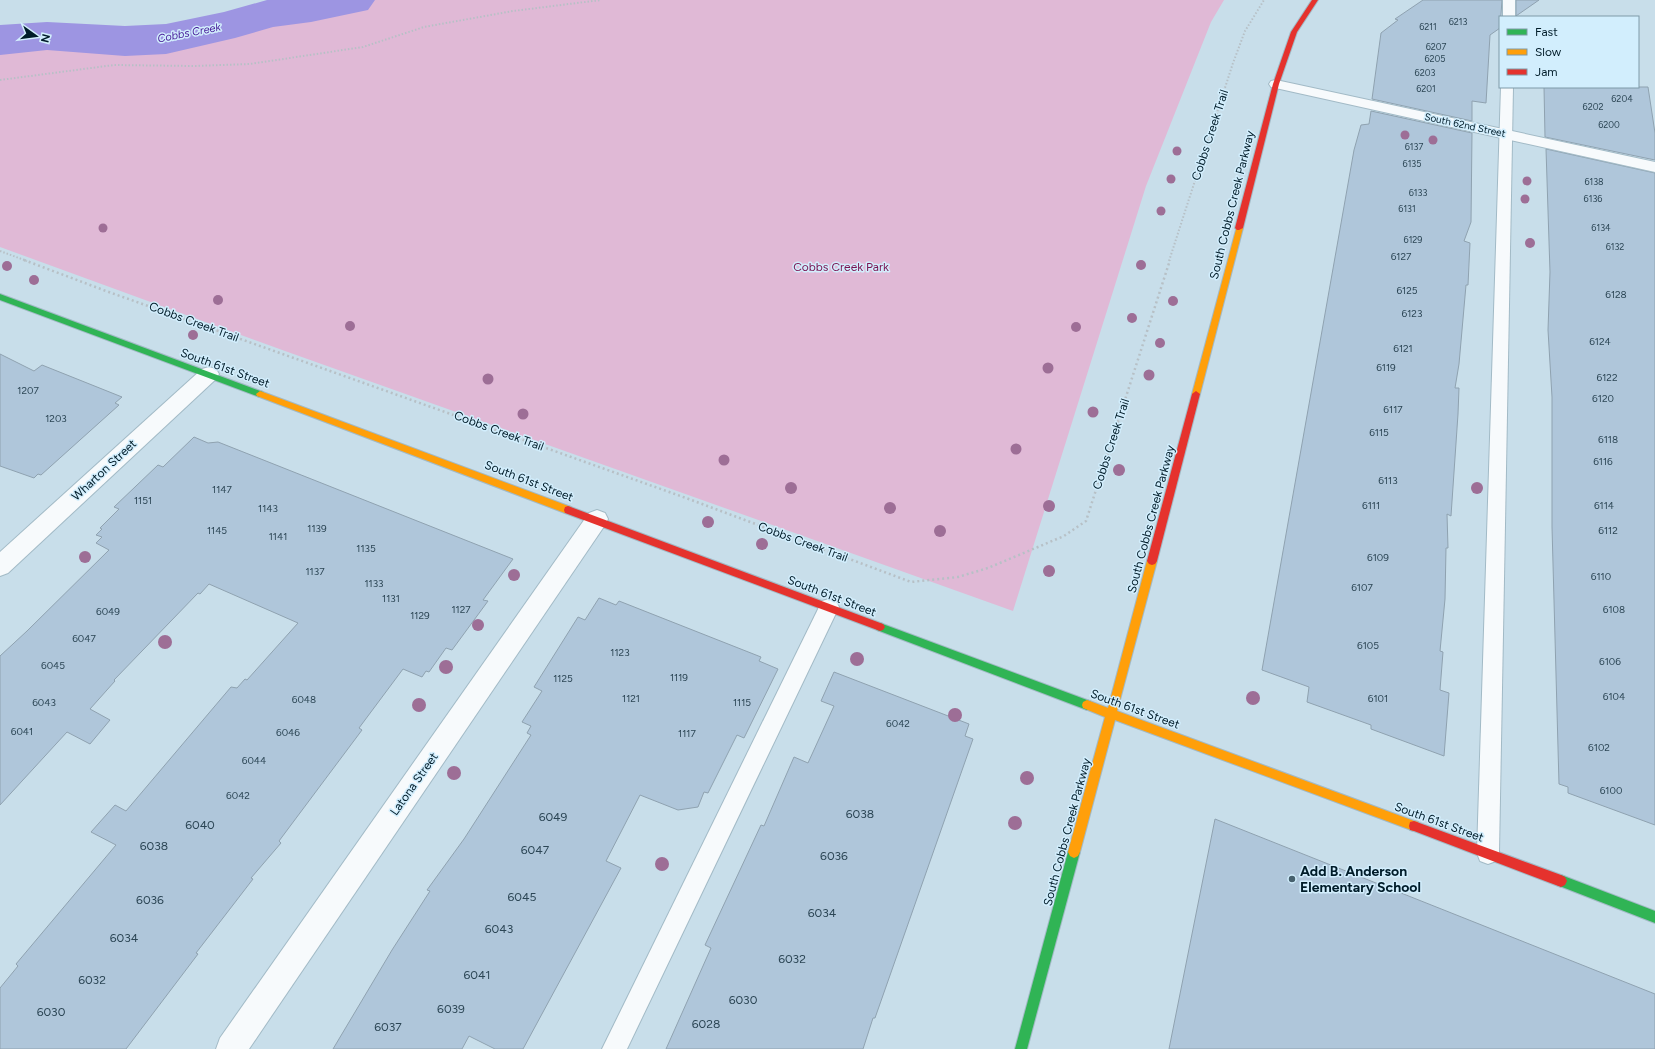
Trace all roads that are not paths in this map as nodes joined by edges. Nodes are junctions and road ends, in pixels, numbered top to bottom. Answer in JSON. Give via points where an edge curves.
{"nodes":[{"id":1,"x":1315,"y":0,"type":"edge"},
{"id":2,"x":1509,"y":0,"type":"edge"},
{"id":3,"x":1509,"y":16,"type":"edge"},
{"id":4,"x":1276,"y":84,"type":"junction"},
{"id":5,"x":1507,"y":88,"type":"edge"},
{"id":6,"x":1506,"y":134,"type":"junction"},
{"id":7,"x":1655,"y":167,"type":"edge"},
{"id":8,"x":0,"y":297,"type":"edge"},
{"id":9,"x":209,"y":374,"type":"junction"},
{"id":10,"x":597,"y":519,"type":"junction"},
{"id":11,"x":0,"y":566,"type":"edge"},
{"id":12,"x":829,"y":607,"type":"junction"},
{"id":13,"x":1111,"y":714,"type":"junction"},
{"id":14,"x":1488,"y":853,"type":"junction"},
{"id":15,"x":1655,"y":916,"type":"edge"},
{"id":16,"x":231,"y":1049,"type":"edge"},
{"id":17,"x":614,"y":1049,"type":"edge"},
{"id":18,"x":1021,"y":1049,"type":"edge"}],
"edges":[{"from":1,"to":4,"type":"street","name":"South Cobbs Creek Parkway","via":[[1294,32]]},
{"from":2,"to":3,"type":"lane"},
{"from":4,"to":6,"type":"street","name":"South 62nd Street"},
{"from":4,"to":13,"type":"street","name":"South Cobbs Creek Parkway"},
{"from":5,"to":6,"type":"lane"},
{"from":6,"to":7,"type":"street","name":"South 62nd Street"},
{"from":6,"to":14,"type":"lane"},
{"from":8,"to":9,"type":"street","name":"South 61st Street"},
{"from":9,"to":10,"type":"street","name":"South 61st Street"},
{"from":9,"to":11,"type":"street","name":"Wharton Street"},
{"from":10,"to":12,"type":"street","name":"South 61st Street"},
{"from":10,"to":16,"type":"street","name":"Latona Street"},
{"from":12,"to":13,"type":"street","name":"South 61st Street"},
{"from":12,"to":17,"type":"lane"},
{"from":13,"to":14,"type":"street","name":"South 61st Street"},
{"from":13,"to":18,"type":"street","name":"South Cobbs Creek Parkway"},
{"from":14,"to":15,"type":"street","name":"South 61st Street"}]}
